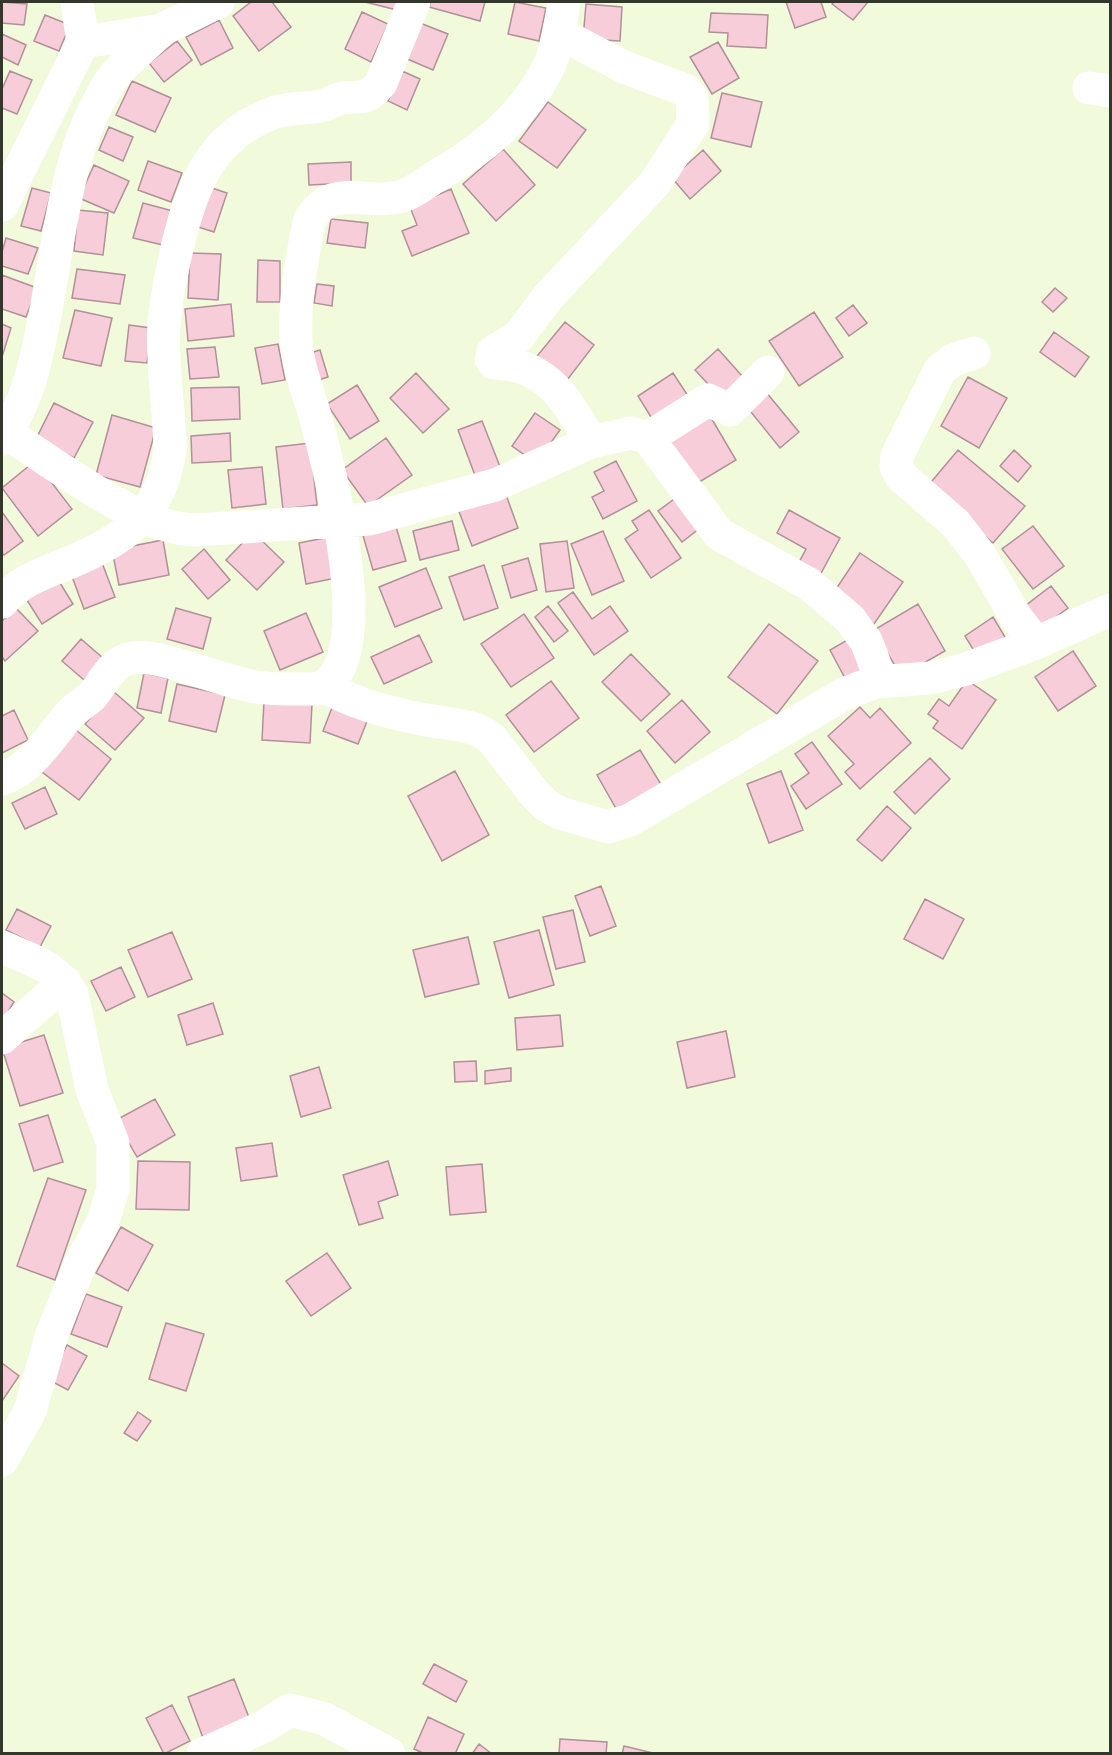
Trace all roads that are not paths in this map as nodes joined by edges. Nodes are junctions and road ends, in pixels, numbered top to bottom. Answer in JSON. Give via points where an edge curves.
{"nodes":[{"id":1,"x":77,"y":2,"type":"edge"},
{"id":2,"x":414,"y":2,"type":"edge"},
{"id":3,"x":207,"y":6,"type":"edge"},
{"id":4,"x":561,"y":17,"type":"edge"},
{"id":5,"x":161,"y":30,"type":"junction"},
{"id":6,"x":83,"y":42,"type":"junction"},
{"id":7,"x":2,"y":205,"type":"edge"},
{"id":8,"x":974,"y":353,"type":"dead end"},
{"id":9,"x":768,"y":372,"type":"dead end"},
{"id":10,"x":4,"y":436,"type":"edge"},
{"id":11,"x":648,"y":438,"type":"junction"},
{"id":12,"x":591,"y":442,"type":"junction"},
{"id":13,"x":143,"y":518,"type":"junction"},
{"id":14,"x":338,"y":521,"type":"junction"},
{"id":15,"x":2,"y":602,"type":"edge"},
{"id":16,"x":1110,"y":609,"type":"edge"},
{"id":17,"x":1036,"y":643,"type":"junction"},
{"id":18,"x":875,"y":682,"type":"junction"},
{"id":19,"x":325,"y":687,"type":"junction"},
{"id":20,"x":2,"y":779,"type":"edge"},
{"id":21,"x":2,"y":947,"type":"edge"},
{"id":22,"x":65,"y":982,"type":"junction"},
{"id":23,"x":2,"y":1038,"type":"edge"},
{"id":24,"x":2,"y":1460,"type":"edge"},
{"id":25,"x":203,"y":1754,"type":"edge"},
{"id":26,"x":389,"y":1754,"type":"edge"}],
"edges":[{"from":1,"to":6,"type":"street"},
{"from":2,"to":13,"type":"street","via":[[374,92],[361,98],[340,98],[325,105],[282,110],[251,121],[222,145],[200,175],[175,257],[164,324],[170,422],[166,472],[157,499]]},
{"from":3,"to":5,"type":"street"},
{"from":4,"to":12,"type":"street","via":[[624,67],[685,90],[694,108],[693,124],[654,184],[548,297],[518,337],[493,352],[494,363],[514,365],[543,378],[568,401]]},
{"from":4,"to":14,"type":"street","via":[[550,62],[534,93],[485,143],[400,197],[327,200],[317,207],[309,221],[296,340]]},
{"from":5,"to":6,"type":"street"},
{"from":5,"to":10,"type":"street","via":[[124,62],[94,110],[73,165],[32,374],[16,417]]},
{"from":6,"to":7,"type":"street"},
{"from":8,"to":17,"type":"street","via":[[953,360],[940,370],[897,456],[897,467],[906,482],[956,524]]},
{"from":9,"to":11,"type":"street","via":[[730,410],[708,400]]},
{"from":10,"to":13,"type":"street"},
{"from":11,"to":12,"type":"street","via":[[631,433]]},
{"from":11,"to":18,"type":"street","via":[[719,534],[809,584],[850,619],[872,656]]},
{"from":12,"to":14,"type":"street","via":[[495,485],[369,519]]},
{"from":13,"to":14,"type":"street","via":[[177,530]]},
{"from":13,"to":15,"type":"street","via":[[78,559],[40,573]]},
{"from":14,"to":19,"type":"street","via":[[351,615],[341,668]]},
{"from":16,"to":17,"type":"street"},
{"from":17,"to":18,"type":"street","via":[[930,678]]},
{"from":18,"to":19,"type":"street","via":[[844,694],[613,827],[560,813],[541,802],[483,732],[406,716]]},
{"from":19,"to":20,"type":"street","via":[[256,687],[149,658],[131,658],[105,676],[92,696],[72,711],[33,761]]},
{"from":21,"to":22,"type":"street","via":[[48,966]]},
{"from":22,"to":23,"type":"street"},
{"from":22,"to":24,"type":"street","via":[[78,1013],[95,1102],[113,1143],[114,1182],[102,1224],[81,1262],[52,1334],[30,1412]]},
{"from":25,"to":26,"type":"street","via":[[290,1710],[326,1719]]}]}
